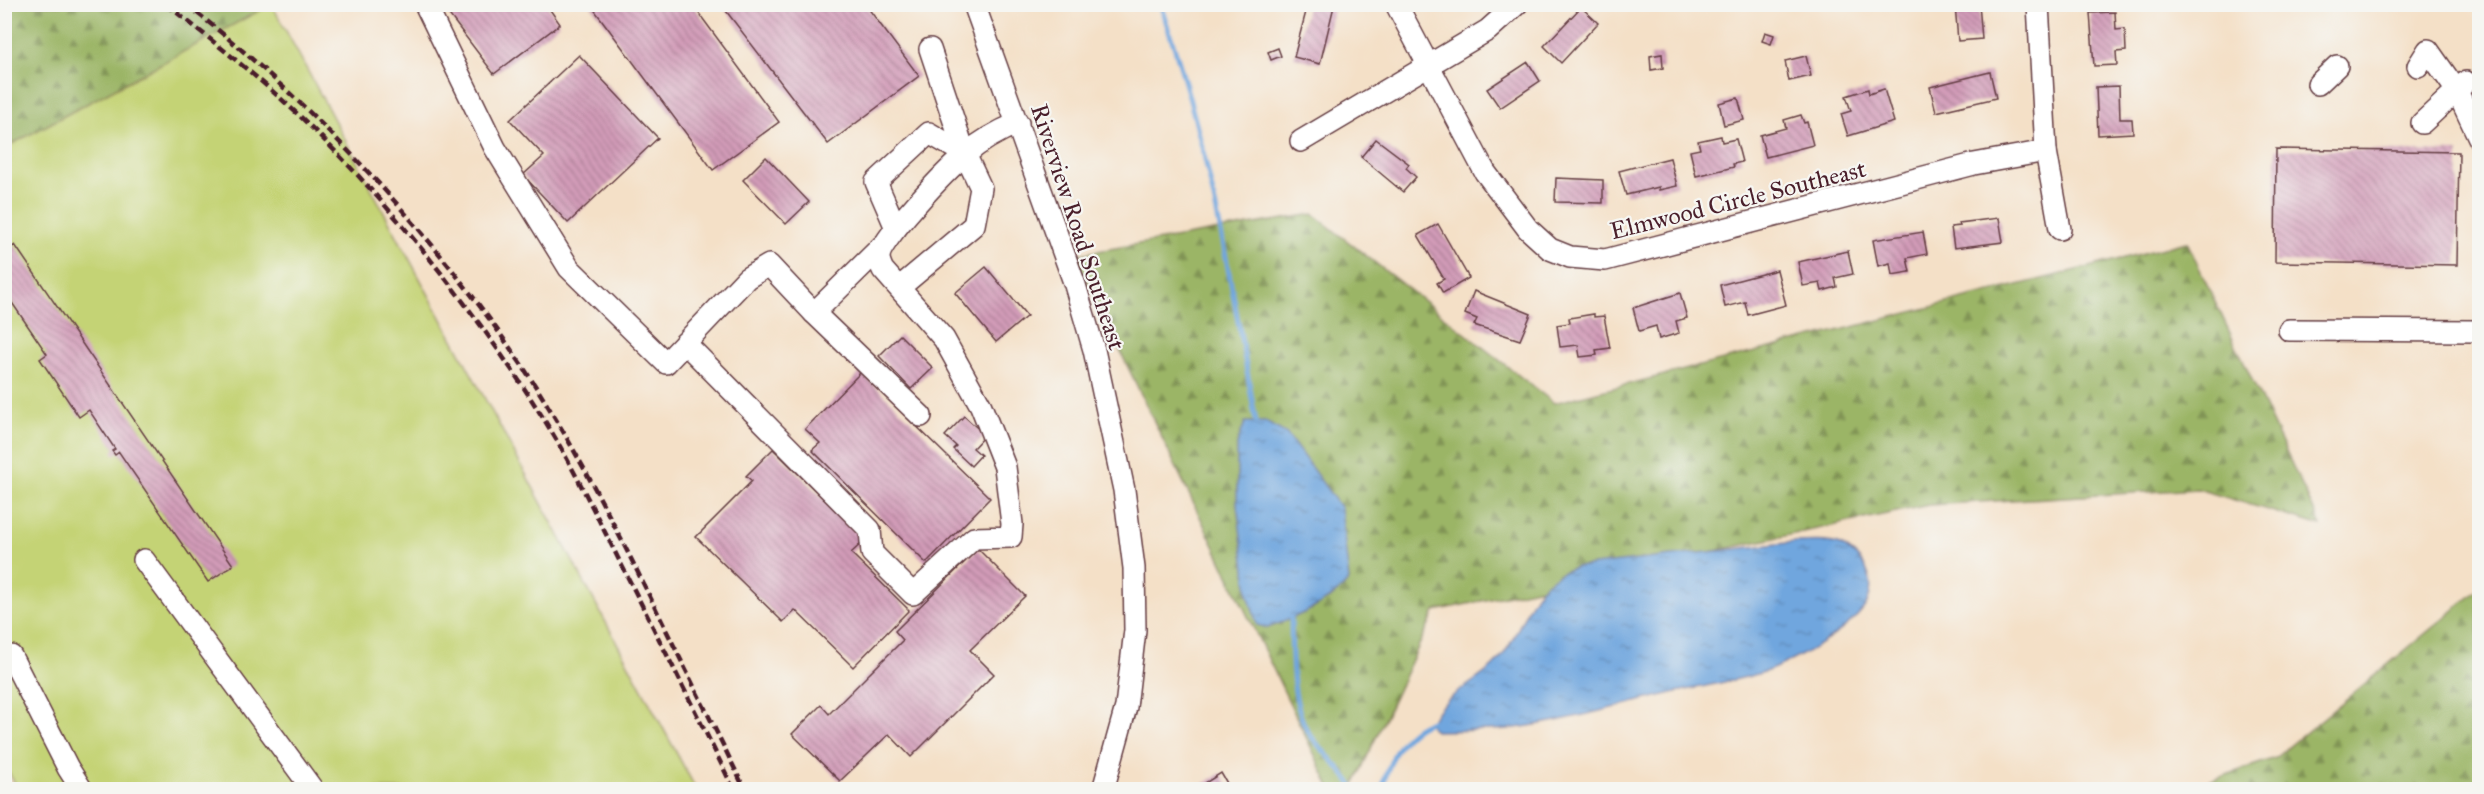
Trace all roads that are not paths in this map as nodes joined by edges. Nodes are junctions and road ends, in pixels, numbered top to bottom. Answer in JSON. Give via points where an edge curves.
{"nodes":[{"id":1,"x":425,"y":4,"type":"edge"},
{"id":2,"x":974,"y":4,"type":"edge"},
{"id":3,"x":1396,"y":4,"type":"edge"},
{"id":4,"x":1517,"y":4,"type":"edge"},
{"id":5,"x":2038,"y":4,"type":"edge"},
{"id":6,"x":930,"y":49,"type":"dead end"},
{"id":7,"x":1427,"y":66,"type":"junction"},
{"id":8,"x":2337,"y":66,"type":"dead end"},
{"id":9,"x":2418,"y":66,"type":"dead end"},
{"id":10,"x":2318,"y":84,"type":"dead end"},
{"id":11,"x":2462,"y":86,"type":"junction"},
{"id":12,"x":1018,"y":123,"type":"junction"},
{"id":13,"x":2422,"y":123,"type":"dead end"},
{"id":14,"x":2480,"y":140,"type":"edge"},
{"id":15,"x":1301,"y":141,"type":"dead end"},
{"id":16,"x":2046,"y":152,"type":"junction"},
{"id":17,"x":965,"y":154,"type":"junction"},
{"id":18,"x":896,"y":228,"type":"junction"},
{"id":19,"x":2060,"y":229,"type":"dead end"},
{"id":20,"x":882,"y":246,"type":"junction"},
{"id":21,"x":900,"y":287,"type":"junction"},
{"id":22,"x":814,"y":313,"type":"junction"},
{"id":23,"x":2289,"y":330,"type":"dead end"},
{"id":24,"x":2480,"y":332,"type":"edge"},
{"id":25,"x":685,"y":343,"type":"junction"},
{"id":26,"x":921,"y":416,"type":"dead end"},
{"id":27,"x":144,"y":560,"type":"dead end"},
{"id":28,"x":11,"y":657,"type":"dead end"},
{"id":29,"x":82,"y":789,"type":"edge"},
{"id":30,"x":313,"y":789,"type":"edge"},
{"id":31,"x":1103,"y":789,"type":"edge"}],
"edges":[{"from":1,"to":25,"type":"street","via":[[495,148],[570,268],[666,363]]},
{"from":2,"to":12,"type":"street","name":"Riverview Road Southeast"},
{"from":3,"to":7,"type":"street","name":"Elmwood Circle Southeast"},
{"from":4,"to":7,"type":"street","via":[[1488,30]]},
{"from":5,"to":16,"type":"street"},
{"from":6,"to":17,"type":"street"},
{"from":7,"to":15,"type":"street"},
{"from":7,"to":16,"type":"street","name":"Elmwood Circle Southeast","via":[[1485,172],[1528,228],[1550,249],[1570,257],[1605,260],[1974,164]]},
{"from":8,"to":10,"type":"street"},
{"from":9,"to":11,"type":"street","via":[[2428,50]]},
{"from":11,"to":13,"type":"street"},
{"from":11,"to":14,"type":"street"},
{"from":12,"to":17,"type":"street"},
{"from":12,"to":31,"type":"street","name":"Riverview Road Southeast","via":[[1094,350],[1130,529],[1135,599],[1131,669],[1126,707]]},
{"from":16,"to":19,"type":"street"},
{"from":17,"to":18,"type":"street"},
{"from":17,"to":18,"type":"street","via":[[929,133],[876,182]]},
{"from":17,"to":21,"type":"street","via":[[981,188],[974,225]]},
{"from":18,"to":20,"type":"street"},
{"from":20,"to":21,"type":"street","via":[[878,258],[883,270]]},
{"from":20,"to":22,"type":"street"},
{"from":21,"to":25,"type":"street","via":[[944,339],[981,406],[1005,467],[1012,524],[1011,537],[974,538],[913,594],[872,554],[870,530]]},
{"from":22,"to":25,"type":"street","via":[[769,265],[747,278]]},
{"from":22,"to":26,"type":"street"},
{"from":23,"to":24,"type":"street"},
{"from":27,"to":30,"type":"street"},
{"from":28,"to":29,"type":"street"}]}
